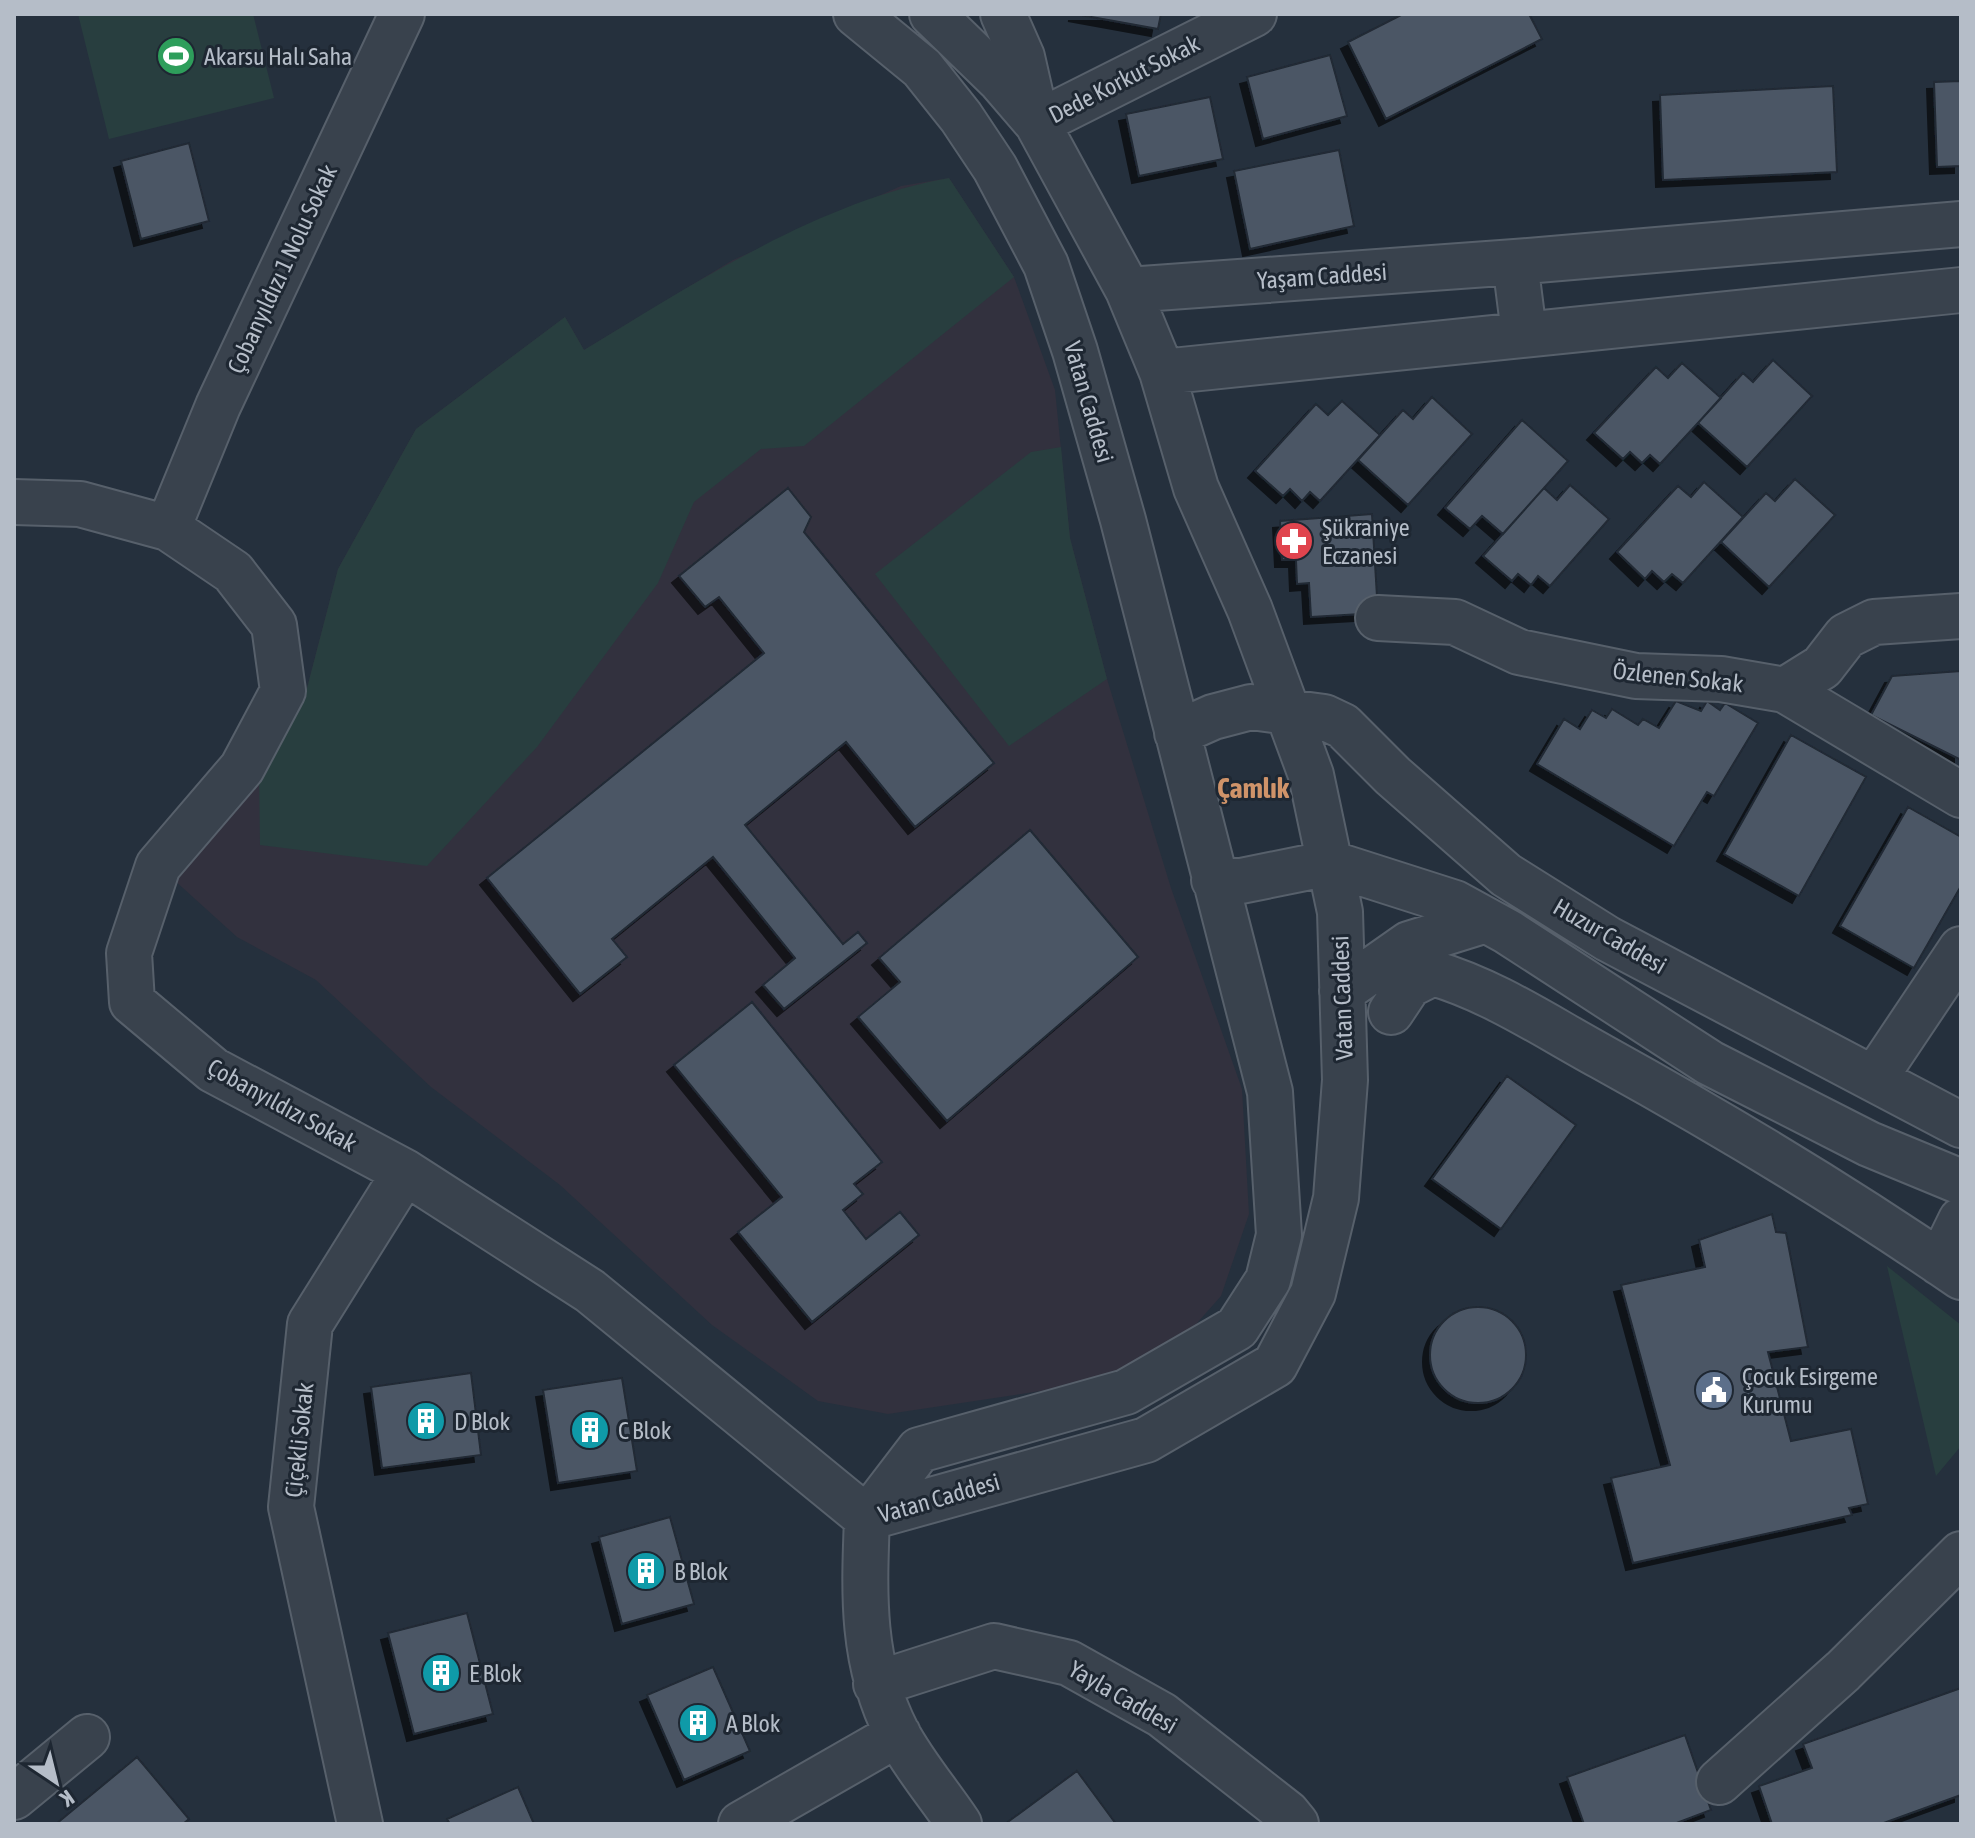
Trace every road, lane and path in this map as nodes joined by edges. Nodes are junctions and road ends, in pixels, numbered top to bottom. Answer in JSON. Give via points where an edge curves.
{"nodes":[{"id":1,"x":402,"y":14,"type":"edge"},
{"id":2,"x":856,"y":14,"type":"edge"},
{"id":3,"x":932,"y":14,"type":"edge"},
{"id":4,"x":1003,"y":14,"type":"edge"},
{"id":5,"x":1254,"y":14,"type":"edge"},
{"id":6,"x":1037,"y":123,"type":"junction"},
{"id":7,"x":1961,"y":224,"type":"edge"},
{"id":8,"x":1886,"y":230,"type":"junction"},
{"id":9,"x":1515,"y":262,"type":"junction"},
{"id":10,"x":1128,"y":290,"type":"junction"},
{"id":11,"x":1961,"y":290,"type":"edge"},
{"id":12,"x":1893,"y":296,"type":"junction"},
{"id":13,"x":1524,"y":333,"type":"junction"},
{"id":14,"x":1162,"y":372,"type":"junction"},
{"id":15,"x":14,"y":502,"type":"edge"},
{"id":16,"x":168,"y":528,"type":"junction"},
{"id":17,"x":1961,"y":616,"type":"edge"},
{"id":18,"x":1378,"y":618,"type":"dead end"},
{"id":19,"x":1785,"y":690,"type":"junction"},
{"id":20,"x":1288,"y":713,"type":"junction"},
{"id":21,"x":1177,"y":733,"type":"junction"},
{"id":22,"x":1961,"y":795,"type":"edge"},
{"id":23,"x":1330,"y":863,"type":"junction"},
{"id":24,"x":1214,"y":880,"type":"junction"},
{"id":25,"x":1486,"y":920,"type":"junction"},
{"id":26,"x":1961,"y":949,"type":"edge"},
{"id":27,"x":1342,"y":991,"type":"junction"},
{"id":28,"x":1391,"y":1012,"type":"dead end"},
{"id":29,"x":1874,"y":1079,"type":"junction"},
{"id":30,"x":1961,"y":1125,"type":"edge"},
{"id":31,"x":405,"y":1172,"type":"junction"},
{"id":32,"x":1961,"y":1182,"type":"edge"},
{"id":33,"x":1961,"y":1220,"type":"edge"},
{"id":34,"x":1950,"y":1270,"type":"edge"},
{"id":35,"x":867,"y":1518,"type":"junction"},
{"id":36,"x":1961,"y":1554,"type":"edge"},
{"id":37,"x":876,"y":1684,"type":"junction"},
{"id":38,"x":898,"y":1734,"type":"junction"},
{"id":39,"x":87,"y":1737,"type":"dead end"},
{"id":40,"x":1719,"y":1782,"type":"dead end"},
{"id":41,"x":14,"y":1797,"type":"edge"},
{"id":42,"x":360,"y":1824,"type":"edge"},
{"id":43,"x":741,"y":1824,"type":"edge"},
{"id":44,"x":959,"y":1824,"type":"edge"},
{"id":45,"x":1296,"y":1824,"type":"edge"}],
"edges":[{"from":1,"to":16,"type":"street","name":"Çobanyıldızı 1 Nolu Sokak","via":[[218,406]]},
{"from":2,"to":21,"type":"street","name":"Vatan Caddesi","via":[[922,68],[961,117],[995,168],[1046,265],[1119,505]]},
{"from":3,"to":6,"type":"street","name":"Vatan Caddesi"},
{"from":4,"to":6,"type":"street","via":[[1022,57]]},
{"from":5,"to":6,"type":"street","name":"Dede Korkut Sokak"},
{"from":6,"to":10,"type":"street","name":"Vatan Caddesi"},
{"from":7,"to":8,"type":"street","name":"Yaşam Caddesi"},
{"from":8,"to":9,"type":"street","name":"Yaşam Caddesi"},
{"from":8,"to":12,"type":"street"},
{"from":9,"to":10,"type":"street","name":"Yaşam Caddesi"},
{"from":9,"to":13,"type":"street"},
{"from":10,"to":14,"type":"street","name":"Vatan Caddesi"},
{"from":11,"to":12,"type":"street"},
{"from":12,"to":13,"type":"street"},
{"from":13,"to":14,"type":"street"},
{"from":14,"to":20,"type":"street","name":"Vatan Caddesi","via":[[1196,488]]},
{"from":15,"to":16,"type":"street","name":"Çobanyıldızı Sokak","via":[[80,504]]},
{"from":16,"to":31,"type":"street","name":"Çobanyıldızı Sokak","via":[[233,572],[274,625],[283,691],[242,768],[158,866],[129,953],[132,1002],[213,1070]]},
{"from":17,"to":19,"type":"street","via":[[1874,622],[1846,636],[1822,667]]},
{"from":18,"to":19,"type":"street","name":"Özlenen Sokak","via":[[1455,622],[1519,652],[1636,676],[1721,679]]},
{"from":19,"to":22,"type":"street"},
{"from":20,"to":21,"type":"street","name":"Huzur Caddesi","via":[[1251,707]]},
{"from":20,"to":23,"type":"street","name":"Vatan Caddesi","via":[[1311,775]]},
{"from":20,"to":29,"type":"street","name":"Huzur Caddesi","via":[[1324,717],[1343,726],[1506,875],[1608,939]]},
{"from":21,"to":24,"type":"street","name":"Vatan Caddesi"},
{"from":23,"to":24,"type":"street","via":[[1241,881]]},
{"from":23,"to":25,"type":"street","name":"Huzur Caddesi","via":[[1455,903]]},
{"from":23,"to":27,"type":"street","name":"Vatan Caddesi","via":[[1340,912]]},
{"from":24,"to":35,"type":"street","name":"Vatan Caddesi","via":[[1270,1092],[1279,1235],[1268,1280],[1237,1328],[1126,1392],[919,1450]]},
{"from":25,"to":27,"type":"street","via":[[1409,944]]},
{"from":25,"to":32,"type":"street","name":"Huzur Caddesi","via":[[1710,1063],[1869,1144]]},
{"from":26,"to":29,"type":"street"},
{"from":27,"to":35,"type":"street","name":"Vatan Caddesi","via":[[1345,1080],[1336,1198],[1313,1293],[1275,1365],[1146,1440]]},
{"from":28,"to":34,"type":"street","via":[[1409,985],[1433,973],[1462,982],[1665,1092],[1857,1206]]},
{"from":29,"to":30,"type":"street","name":"Huzur Caddesi"},
{"from":31,"to":35,"type":"street","name":"Çobanyıldızı Sokak","via":[[590,1291]]},
{"from":31,"to":42,"type":"street","name":"Çiçekli Sokak","via":[[310,1324],[291,1507]]},
{"from":33,"to":34,"type":"street"},
{"from":35,"to":37,"type":"street","via":[[864,1603]]},
{"from":36,"to":40,"type":"street","via":[[1843,1671]]},
{"from":37,"to":38,"type":"street"},
{"from":37,"to":45,"type":"street","name":"Yayla Caddesi","via":[[994,1646],[1069,1663],[1162,1715]]},
{"from":38,"to":43,"type":"street"},
{"from":38,"to":44,"type":"street"},
{"from":39,"to":41,"type":"street"}]}
